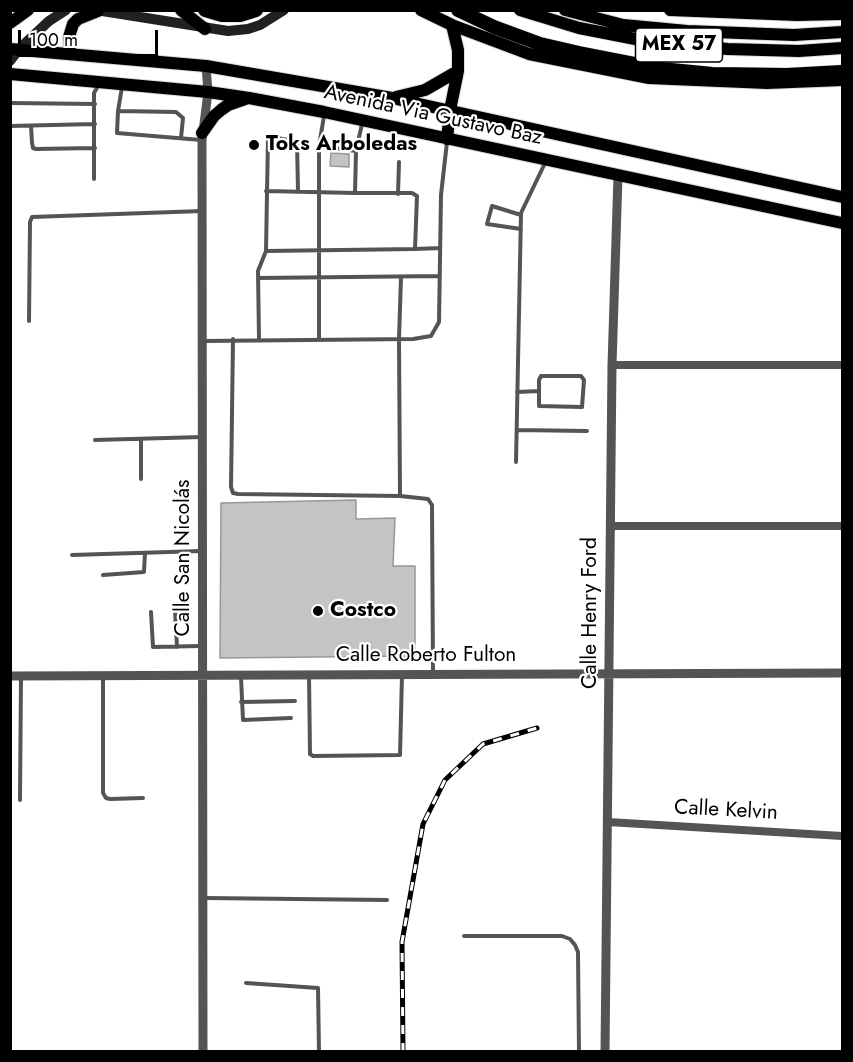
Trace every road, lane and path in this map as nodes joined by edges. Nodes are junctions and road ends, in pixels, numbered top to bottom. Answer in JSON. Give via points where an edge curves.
{"nodes":[{"id":1,"x":28,"y":10,"type":"edge"},
{"id":2,"x":66,"y":10,"type":"edge"},
{"id":3,"x":205,"y":10,"type":"edge"},
{"id":4,"x":256,"y":10,"type":"edge"},
{"id":5,"x":284,"y":10,"type":"edge"},
{"id":6,"x":421,"y":10,"type":"edge"},
{"id":7,"x":458,"y":10,"type":"edge"},
{"id":8,"x":520,"y":10,"type":"edge"},
{"id":9,"x":565,"y":10,"type":"edge"},
{"id":10,"x":670,"y":10,"type":"edge"},
{"id":11,"x":97,"y":11,"type":"edge"},
{"id":12,"x":181,"y":12,"type":"edge"},
{"id":13,"x":842,"y":14,"type":"edge"},
{"id":14,"x":10,"y":22,"type":"edge"},
{"id":15,"x":452,"y":25,"type":"junction"},
{"id":16,"x":205,"y":29,"type":"junction"},
{"id":17,"x":843,"y":32,"type":"edge"},
{"id":18,"x":843,"y":48,"type":"edge"},
{"id":19,"x":15,"y":49,"type":"edge"},
{"id":20,"x":70,"y":52,"type":"junction"},
{"id":21,"x":10,"y":61,"type":"edge"},
{"id":22,"x":206,"y":66,"type":"junction"},
{"id":23,"x":458,"y":70,"type":"junction"},
{"id":24,"x":843,"y":72,"type":"edge"},
{"id":25,"x":10,"y":74,"type":"edge"},
{"id":26,"x":843,"y":80,"type":"edge"},
{"id":27,"x":99,"y":82,"type":"junction"},
{"id":28,"x":122,"y":84,"type":"junction"},
{"id":29,"x":208,"y":92,"type":"junction"},
{"id":30,"x":249,"y":98,"type":"junction"},
{"id":31,"x":392,"y":98,"type":"junction"},
{"id":32,"x":10,"y":103,"type":"edge"},
{"id":33,"x":94,"y":104,"type":"junction"},
{"id":34,"x":450,"y":110,"type":"junction"},
{"id":35,"x":118,"y":111,"type":"junction"},
{"id":36,"x":324,"y":112,"type":"junction"},
{"id":37,"x":363,"y":120,"type":"junction"},
{"id":38,"x":95,"y":124,"type":"junction"},
{"id":39,"x":10,"y":126,"type":"edge"},
{"id":40,"x":31,"y":126,"type":"junction"},
{"id":41,"x":202,"y":136,"type":"junction"},
{"id":42,"x":181,"y":138,"type":"junction"},
{"id":43,"x":447,"y":139,"type":"junction"},
{"id":44,"x":319,"y":146,"type":"junction"},
{"id":45,"x":95,"y":148,"type":"junction"},
{"id":46,"x":356,"y":151,"type":"junction"},
{"id":47,"x":546,"y":160,"type":"junction"},
{"id":48,"x":399,"y":162,"type":"dead end"},
{"id":49,"x":618,"y":176,"type":"junction"},
{"id":50,"x":94,"y":179,"type":"dead end"},
{"id":51,"x":266,"y":191,"type":"junction"},
{"id":52,"x":298,"y":192,"type":"junction"},
{"id":53,"x":319,"y":192,"type":"junction"},
{"id":54,"x":355,"y":193,"type":"junction"},
{"id":55,"x":398,"y":194,"type":"junction"},
{"id":56,"x":843,"y":197,"type":"edge"},
{"id":57,"x":202,"y":212,"type":"junction"},
{"id":58,"x":521,"y":215,"type":"junction"},
{"id":59,"x":843,"y":223,"type":"edge"},
{"id":60,"x":521,"y":229,"type":"junction"},
{"id":61,"x":440,"y":248,"type":"junction"},
{"id":62,"x":319,"y":249,"type":"junction"},
{"id":63,"x":415,"y":249,"type":"junction"},
{"id":64,"x":266,"y":251,"type":"junction"},
{"id":65,"x":440,"y":276,"type":"junction"},
{"id":66,"x":319,"y":277,"type":"junction"},
{"id":67,"x":401,"y":277,"type":"junction"},
{"id":68,"x":258,"y":278,"type":"junction"},
{"id":69,"x":29,"y":321,"type":"dead end"},
{"id":70,"x":233,"y":339,"type":"junction"},
{"id":71,"x":259,"y":339,"type":"junction"},
{"id":72,"x":319,"y":339,"type":"junction"},
{"id":73,"x":399,"y":339,"type":"junction"},
{"id":74,"x":203,"y":340,"type":"junction"},
{"id":75,"x":612,"y":365,"type":"junction"},
{"id":76,"x":843,"y":365,"type":"edge"},
{"id":77,"x":539,"y":391,"type":"junction"},
{"id":78,"x":517,"y":392,"type":"junction"},
{"id":79,"x":517,"y":430,"type":"junction"},
{"id":80,"x":587,"y":431,"type":"dead end"},
{"id":81,"x":203,"y":437,"type":"junction"},
{"id":82,"x":141,"y":439,"type":"junction"},
{"id":83,"x":95,"y":440,"type":"dead end"},
{"id":84,"x":516,"y":462,"type":"dead end"},
{"id":85,"x":141,"y":479,"type":"dead end"},
{"id":86,"x":400,"y":496,"type":"junction"},
{"id":87,"x":610,"y":526,"type":"junction"},
{"id":88,"x":843,"y":526,"type":"edge"},
{"id":89,"x":203,"y":551,"type":"junction"},
{"id":90,"x":145,"y":553,"type":"junction"},
{"id":91,"x":72,"y":555,"type":"dead end"},
{"id":92,"x":103,"y":575,"type":"dead end"},
{"id":93,"x":175,"y":610,"type":"dead end"},
{"id":94,"x":151,"y":612,"type":"dead end"},
{"id":95,"x":202,"y":646,"type":"junction"},
{"id":96,"x":177,"y":647,"type":"junction"},
{"id":97,"x":843,"y":672,"type":"edge"},
{"id":98,"x":402,"y":674,"type":"junction"},
{"id":99,"x":433,"y":674,"type":"junction"},
{"id":100,"x":609,"y":674,"type":"junction"},
{"id":101,"x":201,"y":675,"type":"junction"},
{"id":102,"x":241,"y":675,"type":"junction"},
{"id":103,"x":309,"y":675,"type":"junction"},
{"id":104,"x":10,"y":676,"type":"edge"},
{"id":105,"x":21,"y":676,"type":"junction"},
{"id":106,"x":103,"y":676,"type":"junction"},
{"id":107,"x":295,"y":701,"type":"dead end"},
{"id":108,"x":242,"y":702,"type":"junction"},
{"id":109,"x":291,"y":718,"type":"dead end"},
{"id":110,"x":142,"y":798,"type":"dead end"},
{"id":111,"x":20,"y":800,"type":"dead end"},
{"id":112,"x":608,"y":822,"type":"junction"},
{"id":113,"x":843,"y":836,"type":"edge"},
{"id":114,"x":201,"y":898,"type":"junction"},
{"id":115,"x":387,"y":900,"type":"dead end"},
{"id":116,"x":464,"y":936,"type":"dead end"},
{"id":117,"x":246,"y":983,"type":"dead end"},
{"id":118,"x":202,"y":1052,"type":"edge"},
{"id":119,"x":319,"y":1052,"type":"edge"},
{"id":120,"x":579,"y":1052,"type":"edge"},
{"id":121,"x":605,"y":1052,"type":"edge"}],
"edges":[{"from":1,"to":14,"type":"main road"},
{"from":2,"to":19,"type":"main road"},
{"from":3,"to":4,"type":"highway","via":[[222,15]]},
{"from":5,"to":16,"type":"main road","via":[[248,29]]},
{"from":6,"to":15,"type":"main road"},
{"from":7,"to":24,"type":"highway","via":[[540,44],[661,69],[712,74]]},
{"from":8,"to":18,"type":"main road","number":"MEX 57","via":[[579,28],[656,43],[799,51]]},
{"from":9,"to":17,"type":"main road","number":"MEX 57","via":[[623,25],[687,31],[794,35]]},
{"from":10,"to":13,"type":"main road"},
{"from":11,"to":16,"type":"main road"},
{"from":11,"to":20,"type":"main road","via":[[73,24]]},
{"from":12,"to":16,"type":"main road"},
{"from":15,"to":23,"type":"main road"},
{"from":15,"to":26,"type":"main road","via":[[529,54],[649,78],[767,83]]},
{"from":19,"to":20,"type":"main road","name":"Avenida Via Gustavo Baz"},
{"from":19,"to":21,"type":"main road"},
{"from":20,"to":22,"type":"main road","name":"Avenida Via Gustavo Baz"},
{"from":22,"to":29,"type":"street","name":"Calle San Nicolás"},
{"from":22,"to":31,"type":"main road","name":"Avenida Via Gustavo Baz"},
{"from":23,"to":31,"type":"main road","via":[[425,90]]},
{"from":23,"to":34,"type":"main road"},
{"from":25,"to":27,"type":"main road","name":"Avenida Via Gustavo Baz"},
{"from":27,"to":28,"type":"main road","name":"Avenida Via Gustavo Baz"},
{"from":27,"to":33,"type":"lane"},
{"from":28,"to":29,"type":"main road","name":"Avenida Via Gustavo Baz"},
{"from":28,"to":35,"type":"lane"},
{"from":29,"to":30,"type":"main road","name":"Avenida Via Gustavo Baz"},
{"from":29,"to":41,"type":"street","name":"Calle San Nicolás"},
{"from":30,"to":36,"type":"main road","name":"Avenida Via Gustavo Baz"},
{"from":30,"to":41,"type":"main road","via":[[228,105],[214,116]]},
{"from":31,"to":34,"type":"main road","name":"Avenida Via Gustavo Baz"},
{"from":32,"to":33,"type":"lane"},
{"from":33,"to":38,"type":"lane"},
{"from":34,"to":43,"type":"main road"},
{"from":34,"to":56,"type":"main road","name":"Avenida Via Gustavo Baz"},
{"from":35,"to":42,"type":"lane","via":[[117,133]]},
{"from":35,"to":42,"type":"lane","via":[[176,112],[183,118]]},
{"from":36,"to":37,"type":"main road","name":"Avenida Via Gustavo Baz"},
{"from":36,"to":44,"type":"lane"},
{"from":37,"to":43,"type":"main road","name":"Avenida Via Gustavo Baz"},
{"from":37,"to":46,"type":"lane"},
{"from":38,"to":40,"type":"lane"},
{"from":38,"to":45,"type":"lane"},
{"from":39,"to":40,"type":"lane"},
{"from":40,"to":45,"type":"lane","via":[[33,148]]},
{"from":41,"to":42,"type":"lane"},
{"from":41,"to":57,"type":"street","name":"Calle San Nicolás"},
{"from":43,"to":47,"type":"main road","name":"Avenida Via Gustavo Baz"},
{"from":43,"to":61,"type":"lane"},
{"from":44,"to":46,"type":"lane"},
{"from":44,"to":53,"type":"lane"},
{"from":45,"to":50,"type":"lane"},
{"from":46,"to":54,"type":"lane"},
{"from":47,"to":49,"type":"main road","name":"Avenida Via Gustavo Baz"},
{"from":47,"to":58,"type":"lane"},
{"from":48,"to":55,"type":"lane"},
{"from":49,"to":59,"type":"main road","name":"Avenida Via Gustavo Baz"},
{"from":49,"to":75,"type":"street","name":"Calle Henry Ford"},
{"from":51,"to":52,"type":"lane"},
{"from":51,"to":52,"type":"lane","via":[[267,139],[272,136],[297,142]]},
{"from":51,"to":64,"type":"lane"},
{"from":52,"to":53,"type":"lane"},
{"from":53,"to":54,"type":"lane"},
{"from":53,"to":62,"type":"lane"},
{"from":54,"to":55,"type":"lane"},
{"from":55,"to":63,"type":"lane","via":[[417,196]]},
{"from":57,"to":69,"type":"lane","via":[[32,217]]},
{"from":57,"to":74,"type":"street","name":"Calle San Nicolás"},
{"from":58,"to":60,"type":"lane"},
{"from":58,"to":60,"type":"lane","via":[[492,206],[488,224]]},
{"from":60,"to":78,"type":"lane"},
{"from":61,"to":63,"type":"lane"},
{"from":61,"to":65,"type":"lane"},
{"from":62,"to":63,"type":"lane"},
{"from":62,"to":64,"type":"lane"},
{"from":62,"to":66,"type":"lane"},
{"from":64,"to":68,"type":"lane"},
{"from":65,"to":67,"type":"lane"},
{"from":65,"to":73,"type":"lane","via":[[439,322],[431,336]]},
{"from":66,"to":67,"type":"lane"},
{"from":66,"to":68,"type":"lane"},
{"from":66,"to":72,"type":"lane"},
{"from":67,"to":73,"type":"lane"},
{"from":68,"to":71,"type":"lane"},
{"from":70,"to":71,"type":"lane"},
{"from":70,"to":74,"type":"lane"},
{"from":70,"to":86,"type":"lane","via":[[233,493]]},
{"from":71,"to":72,"type":"lane"},
{"from":72,"to":73,"type":"lane"},
{"from":73,"to":86,"type":"lane"},
{"from":74,"to":81,"type":"street","name":"Calle San Nicolás"},
{"from":75,"to":76,"type":"street"},
{"from":75,"to":87,"type":"street","name":"Calle Henry Ford"},
{"from":77,"to":77,"type":"lane","via":[[539,406],[579,408],[584,404],[581,376],[541,376]]},
{"from":77,"to":78,"type":"lane"},
{"from":78,"to":79,"type":"lane"},
{"from":79,"to":80,"type":"lane"},
{"from":79,"to":84,"type":"lane"},
{"from":81,"to":82,"type":"lane"},
{"from":81,"to":89,"type":"street","name":"Calle San Nicolás"},
{"from":82,"to":83,"type":"lane"},
{"from":82,"to":85,"type":"lane"},
{"from":86,"to":99,"type":"lane","via":[[428,499],[432,505]]},
{"from":87,"to":88,"type":"street"},
{"from":87,"to":100,"type":"street","name":"Calle Henry Ford"},
{"from":89,"to":90,"type":"lane"},
{"from":89,"to":95,"type":"street","name":"Calle San Nicolás"},
{"from":90,"to":91,"type":"lane"},
{"from":90,"to":92,"type":"lane","via":[[144,572]]},
{"from":93,"to":96,"type":"lane"},
{"from":94,"to":96,"type":"lane","via":[[153,647]]},
{"from":95,"to":96,"type":"lane"},
{"from":95,"to":101,"type":"street","name":"Calle San Nicolás"},
{"from":97,"to":100,"type":"street","name":"Calle Roberto Fulton"},
{"from":98,"to":99,"type":"street","name":"Calle Roberto Fulton"},
{"from":98,"to":103,"type":"street","name":"Calle Roberto Fulton"},
{"from":98,"to":103,"type":"lane","via":[[401,750],[395,756],[311,756]]},
{"from":99,"to":100,"type":"street","name":"Calle Roberto Fulton"},
{"from":100,"to":112,"type":"street","name":"Calle Henry Ford"},
{"from":101,"to":102,"type":"street","name":"Calle Roberto Fulton"},
{"from":101,"to":106,"type":"street","name":"Calle Roberto Fulton"},
{"from":101,"to":114,"type":"street","name":"Calle San Nicolás"},
{"from":102,"to":103,"type":"street","name":"Calle Roberto Fulton"},
{"from":102,"to":108,"type":"lane"},
{"from":104,"to":105,"type":"street","name":"Calle Roberto Fulton"},
{"from":105,"to":106,"type":"street","name":"Calle Roberto Fulton"},
{"from":105,"to":111,"type":"lane"},
{"from":106,"to":110,"type":"lane","via":[[103,793],[110,799]]},
{"from":107,"to":108,"type":"lane"},
{"from":108,"to":109,"type":"lane","via":[[241,717],[245,721]]},
{"from":112,"to":113,"type":"street","name":"Calle Kelvin"},
{"from":112,"to":121,"type":"street","name":"Calle Henry Ford"},
{"from":114,"to":115,"type":"lane"},
{"from":114,"to":118,"type":"street","name":"Calle San Nicolás"},
{"from":116,"to":120,"type":"lane","via":[[570,939],[578,952]]},
{"from":117,"to":119,"type":"lane","via":[[318,988]]}]}
